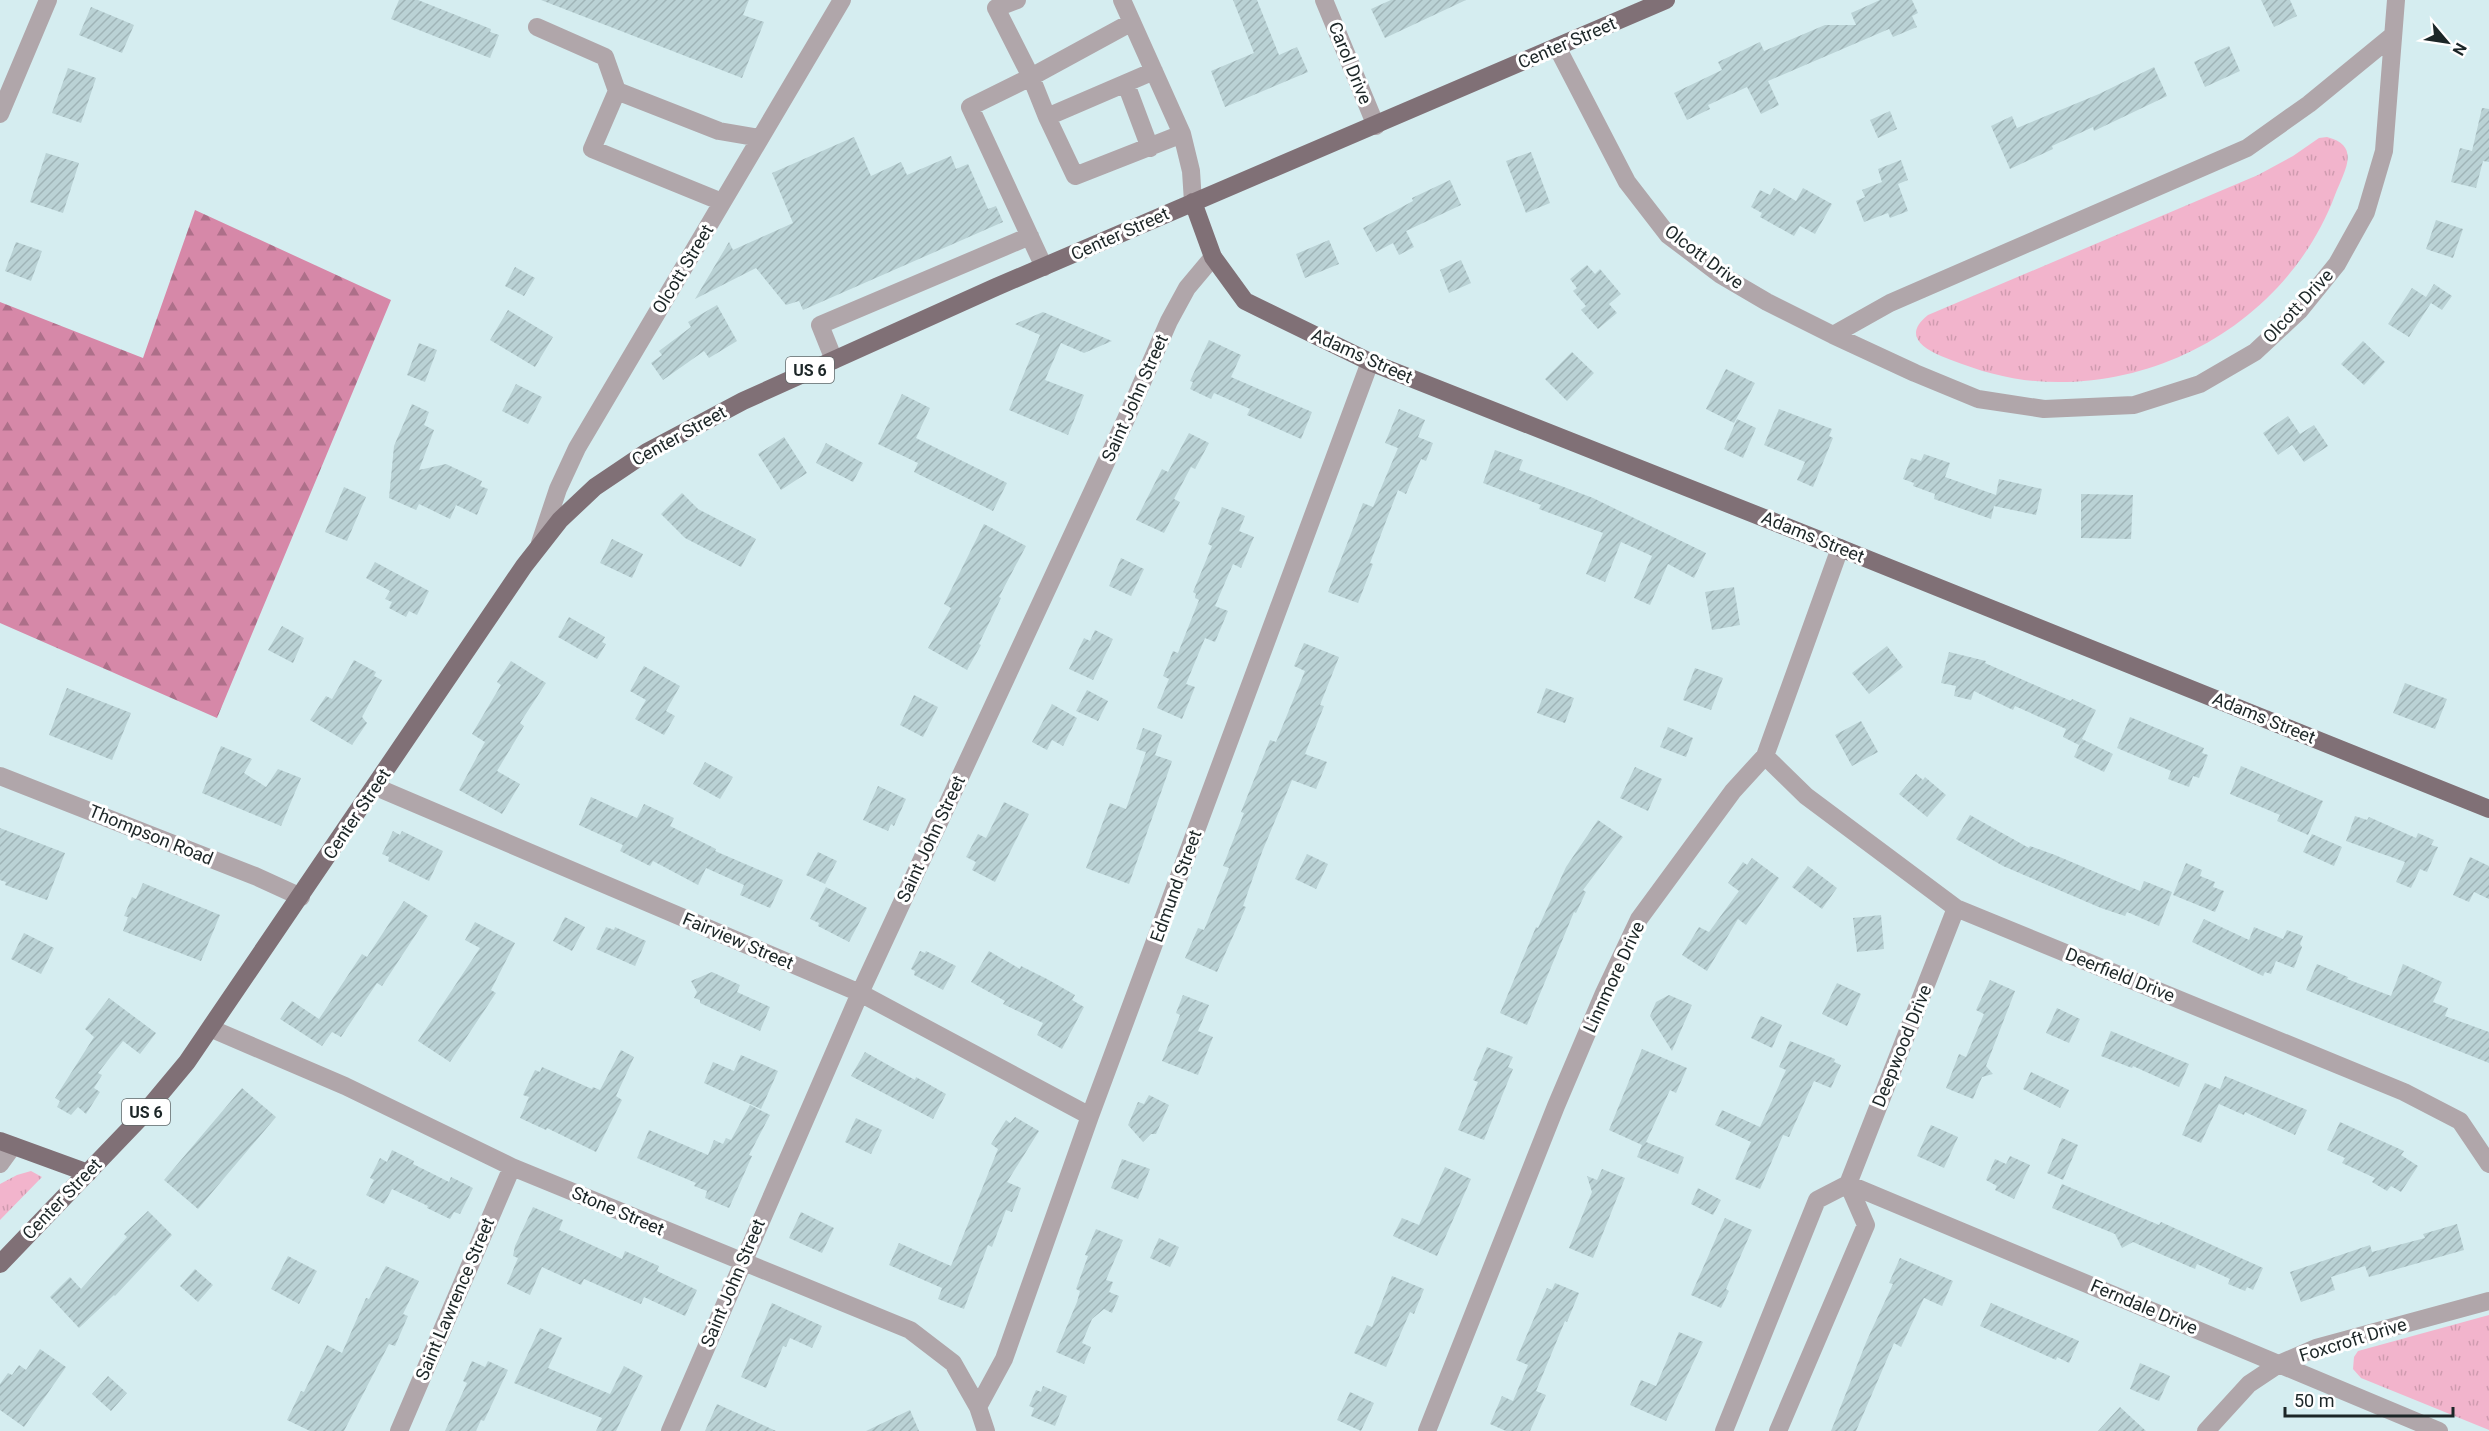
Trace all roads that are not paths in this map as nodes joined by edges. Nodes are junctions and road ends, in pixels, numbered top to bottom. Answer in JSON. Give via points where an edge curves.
{"nodes":[{"id":1,"x":48,"y":0,"type":"edge"},
{"id":2,"x":842,"y":0,"type":"edge"},
{"id":3,"x":1017,"y":0,"type":"edge"},
{"id":4,"x":1122,"y":0,"type":"edge"},
{"id":5,"x":1324,"y":0,"type":"edge"},
{"id":6,"x":1666,"y":0,"type":"edge"},
{"id":7,"x":2396,"y":0,"type":"edge"},
{"id":8,"x":1132,"y":22,"type":"junction"},
{"id":9,"x":537,"y":27,"type":"dead end"},
{"id":10,"x":2392,"y":36,"type":"junction"},
{"id":11,"x":1557,"y":47,"type":"junction"},
{"id":12,"x":1154,"y":71,"type":"junction"},
{"id":13,"x":1031,"y":77,"type":"junction"},
{"id":14,"x":1126,"y":84,"type":"junction"},
{"id":15,"x":617,"y":90,"type":"junction"},
{"id":16,"x":0,"y":114,"type":"edge"},
{"id":17,"x":1047,"y":117,"type":"junction"},
{"id":18,"x":1376,"y":126,"type":"junction"},
{"id":19,"x":1182,"y":134,"type":"junction"},
{"id":20,"x":760,"y":138,"type":"junction"},
{"id":21,"x":1150,"y":148,"type":"junction"},
{"id":22,"x":722,"y":202,"type":"junction"},
{"id":23,"x":1193,"y":202,"type":"junction"},
{"id":24,"x":1030,"y":236,"type":"junction"},
{"id":25,"x":1213,"y":257,"type":"junction"},
{"id":26,"x":1044,"y":267,"type":"junction"},
{"id":27,"x":1833,"y":334,"type":"junction"},
{"id":28,"x":834,"y":360,"type":"junction"},
{"id":29,"x":1370,"y":362,"type":"junction"},
{"id":30,"x":540,"y":545,"type":"junction"},
{"id":31,"x":1840,"y":548,"type":"junction"},
{"id":32,"x":1765,"y":756,"type":"junction"},
{"id":33,"x":0,"y":776,"type":"edge"},
{"id":34,"x":376,"y":787,"type":"junction"},
{"id":35,"x":2489,"y":809,"type":"edge"},
{"id":36,"x":301,"y":897,"type":"junction"},
{"id":37,"x":1956,"y":908,"type":"junction"},
{"id":38,"x":860,"y":993,"type":"junction"},
{"id":39,"x":212,"y":1029,"type":"junction"},
{"id":40,"x":1090,"y":1116,"type":"junction"},
{"id":41,"x":7,"y":1144,"type":"edge"},
{"id":42,"x":0,"y":1164,"type":"edge"},
{"id":43,"x":2489,"y":1164,"type":"edge"},
{"id":44,"x":512,"y":1167,"type":"junction"},
{"id":45,"x":88,"y":1173,"type":"junction"},
{"id":46,"x":1848,"y":1184,"type":"junction"},
{"id":47,"x":741,"y":1262,"type":"junction"},
{"id":48,"x":0,"y":1264,"type":"edge"},
{"id":49,"x":2489,"y":1300,"type":"edge"},
{"id":50,"x":2280,"y":1364,"type":"junction"},
{"id":51,"x":978,"y":1407,"type":"junction"},
{"id":52,"x":399,"y":1431,"type":"edge"},
{"id":53,"x":670,"y":1431,"type":"edge"},
{"id":54,"x":986,"y":1431,"type":"edge"},
{"id":55,"x":1427,"y":1431,"type":"edge"},
{"id":56,"x":1724,"y":1431,"type":"edge"},
{"id":57,"x":1778,"y":1431,"type":"edge"},
{"id":58,"x":2206,"y":1431,"type":"edge"},
{"id":59,"x":2439,"y":1431,"type":"edge"}],
"edges":[{"from":1,"to":16,"type":"street"},
{"from":2,"to":20,"type":"street","name":"Olcott Street"},
{"from":3,"to":13,"type":"street","via":[[996,8]]},
{"from":4,"to":8,"type":"street"},
{"from":5,"to":18,"type":"street","name":"Carol Drive"},
{"from":6,"to":11,"type":"main road","name":"Center Street","number":"US 6"},
{"from":7,"to":10,"type":"street","name":"Olcott Drive"},
{"from":8,"to":12,"type":"street"},
{"from":8,"to":13,"type":"street"},
{"from":9,"to":15,"type":"street","via":[[604,57]]},
{"from":10,"to":27,"type":"street","via":[[2309,104],[2247,148],[1890,303]]},
{"from":10,"to":27,"type":"street","name":"Olcott Drive","via":[[2384,151],[2366,212],[2337,264],[2299,311],[2255,352],[2200,384],[2134,405],[2044,409],[1978,399]]},
{"from":11,"to":18,"type":"main road","name":"Center Street","number":"US 6"},
{"from":11,"to":27,"type":"street","name":"Olcott Drive","via":[[1627,182],[1668,235],[1721,275]]},
{"from":12,"to":14,"type":"street"},
{"from":12,"to":19,"type":"street"},
{"from":13,"to":17,"type":"street"},
{"from":13,"to":24,"type":"street","via":[[970,107]]},
{"from":14,"to":17,"type":"street"},
{"from":14,"to":21,"type":"street"},
{"from":15,"to":20,"type":"street","via":[[719,131]]},
{"from":15,"to":22,"type":"street","via":[[591,149]]},
{"from":17,"to":21,"type":"street","via":[[1075,176]]},
{"from":18,"to":23,"type":"main road","name":"Center Street","number":"US 6"},
{"from":19,"to":21,"type":"street"},
{"from":19,"to":23,"type":"street"},
{"from":20,"to":22,"type":"street","name":"Olcott Street"},
{"from":22,"to":30,"type":"street","name":"Olcott Street","via":[[577,448],[558,489]]},
{"from":23,"to":25,"type":"main road","name":"Adams Street"},
{"from":23,"to":26,"type":"main road","name":"Center Street","number":"US 6"},
{"from":24,"to":26,"type":"street"},
{"from":24,"to":28,"type":"street","via":[[820,325]]},
{"from":25,"to":29,"type":"main road","name":"Adams Street","via":[[1245,301]]},
{"from":25,"to":38,"type":"street","name":"Saint John Street","via":[[1187,288],[1169,321]]},
{"from":26,"to":28,"type":"main road","name":"Center Street","number":"US 6"},
{"from":28,"to":30,"type":"main road","name":"Center Street","number":"US 6","via":[[743,401],[647,452],[585,494]]},
{"from":29,"to":31,"type":"main road","name":"Adams Street"},
{"from":29,"to":40,"type":"street","name":"Edmund Street"},
{"from":30,"to":34,"type":"main road","name":"Center Street","number":"US 6"},
{"from":31,"to":32,"type":"street","name":"Linnmore Drive"},
{"from":31,"to":35,"type":"main road","name":"Adams Street"},
{"from":32,"to":37,"type":"street","name":"Deerfield Drive","via":[[1806,796]]},
{"from":32,"to":55,"type":"street","name":"Linnmore Drive","via":[[1733,791],[1639,919],[1556,1106]]},
{"from":33,"to":36,"type":"street","name":"Thompson Road"},
{"from":34,"to":36,"type":"main road","name":"Center Street","number":"US 6"},
{"from":34,"to":38,"type":"street","name":"Fairview Street"},
{"from":36,"to":39,"type":"main road","name":"Center Street","number":"US 6"},
{"from":37,"to":43,"type":"street","name":"Deerfield Drive","via":[[2404,1092],[2460,1121]]},
{"from":37,"to":46,"type":"street","name":"Deepwood Drive"},
{"from":38,"to":40,"type":"street","name":"Fairview Street"},
{"from":38,"to":47,"type":"street","name":"Saint John Street"},
{"from":39,"to":44,"type":"street","name":"Stone Street","via":[[345,1086]]},
{"from":39,"to":45,"type":"main road","name":"Center Street","number":"US 6","via":[[155,1102]]},
{"from":40,"to":51,"type":"street","name":"Edmund Street","via":[[1004,1359]]},
{"from":41,"to":42,"type":"street"},
{"from":41,"to":45,"type":"main road"},
{"from":44,"to":47,"type":"street","name":"Stone Street"},
{"from":44,"to":52,"type":"street","name":"Saint Lawrence Street"},
{"from":45,"to":48,"type":"main road","name":"Center Street","number":"US 6"},
{"from":46,"to":50,"type":"street","name":"Ferndale Drive"},
{"from":46,"to":56,"type":"street","via":[[1818,1200]]},
{"from":46,"to":57,"type":"street","via":[[1866,1225]]},
{"from":47,"to":51,"type":"street","name":"Stone Street","via":[[910,1330],[953,1363]]},
{"from":47,"to":53,"type":"street","name":"Saint John Street"},
{"from":49,"to":50,"type":"street","name":"Foxcroft Drive","via":[[2316,1348]]},
{"from":50,"to":58,"type":"street","name":"Foxcroft Drive","via":[[2249,1384]]},
{"from":50,"to":59,"type":"street","name":"Ferndale Drive"},
{"from":51,"to":54,"type":"street","name":"Stone Street"}]}
